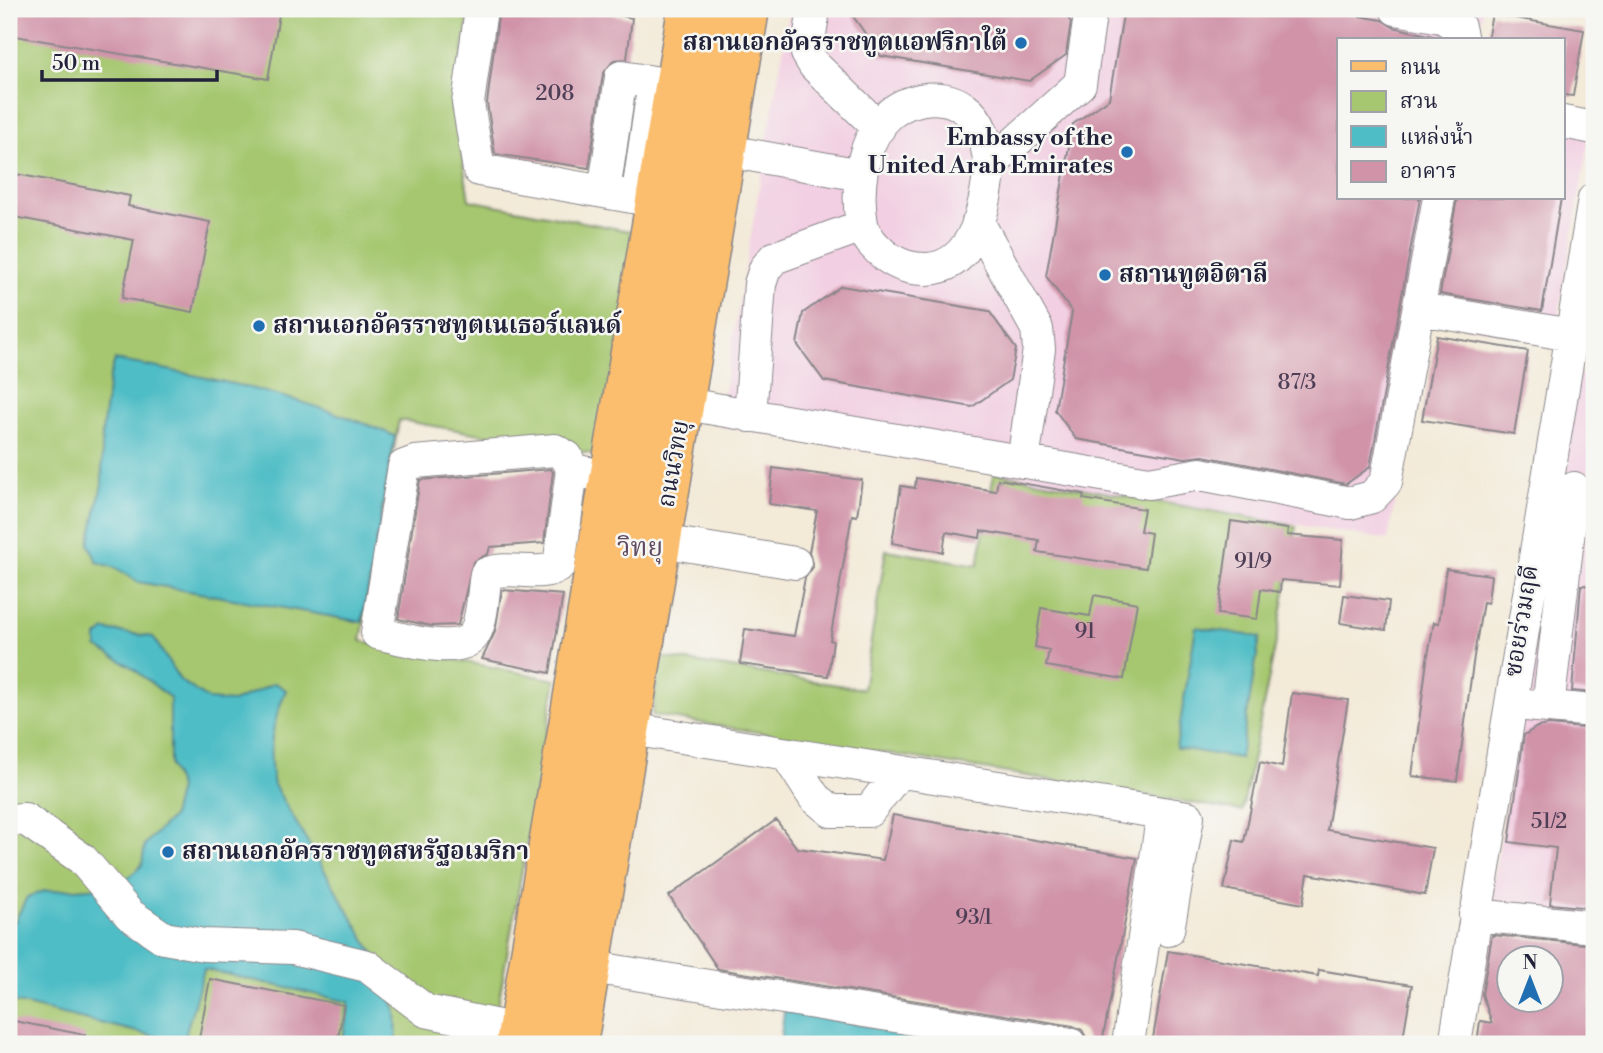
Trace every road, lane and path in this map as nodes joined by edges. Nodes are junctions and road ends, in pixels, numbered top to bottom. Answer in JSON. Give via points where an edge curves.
{"nodes":[{"id":1,"x":481,"y":9,"type":"edge"},
{"id":2,"x":687,"y":9,"type":"edge"},
{"id":3,"x":719,"y":9,"type":"edge"},
{"id":4,"x":750,"y":9,"type":"edge"},
{"id":5,"x":814,"y":9,"type":"edge"},
{"id":6,"x":1091,"y":9,"type":"edge"},
{"id":7,"x":1396,"y":9,"type":"edge"},
{"id":8,"x":1462,"y":38,"type":"edge"},
{"id":9,"x":1564,"y":122,"type":"edge"},
{"id":10,"x":879,"y":128,"type":"junction"},
{"id":11,"x":1594,"y":128,"type":"edge"},
{"id":12,"x":727,"y":151,"type":"junction"},
{"id":13,"x":990,"y":165,"type":"junction"},
{"id":14,"x":861,"y":175,"type":"junction"},
{"id":15,"x":604,"y":192,"type":"junction"},
{"id":16,"x":1594,"y":199,"type":"edge"},
{"id":17,"x":646,"y":200,"type":"junction"},
{"id":18,"x":1439,"y":200,"type":"edge"},
{"id":19,"x":978,"y":222,"type":"junction"},
{"id":20,"x":862,"y":226,"type":"junction"},
{"id":21,"x":1420,"y":309,"type":"junction"},
{"id":22,"x":680,"y":341,"type":"junction"},
{"id":23,"x":1577,"y":354,"type":"edge"},
{"id":24,"x":669,"y":402,"type":"junction"},
{"id":25,"x":750,"y":416,"type":"junction"},
{"id":26,"x":1023,"y":461,"type":"junction"},
{"id":27,"x":572,"y":470,"type":"junction"},
{"id":28,"x":610,"y":477,"type":"junction"},
{"id":29,"x":1570,"y":502,"type":"edge"},
{"id":30,"x":661,"y":541,"type":"junction"},
{"id":31,"x":795,"y":563,"type":"dead end"},
{"id":32,"x":1509,"y":703,"type":"junction"},
{"id":33,"x":1548,"y":706,"type":"junction"},
{"id":34,"x":1594,"y":711,"type":"edge"},
{"id":35,"x":632,"y":721,"type":"junction"},
{"id":36,"x":786,"y":755,"type":"junction"},
{"id":37,"x":595,"y":756,"type":"junction"},
{"id":38,"x":900,"y":772,"type":"junction"},
{"id":39,"x":1152,"y":811,"type":"junction"},
{"id":40,"x":9,"y":820,"type":"edge"},
{"id":41,"x":1475,"y":915,"type":"junction"},
{"id":42,"x":1594,"y":927,"type":"edge"},
{"id":43,"x":1168,"y":930,"type":"dead end"},
{"id":44,"x":591,"y":967,"type":"junction"},
{"id":45,"x":445,"y":1014,"type":"junction"},
{"id":46,"x":547,"y":1039,"type":"edge"},
{"id":47,"x":453,"y":1044,"type":"edge"},
{"id":48,"x":1070,"y":1044,"type":"edge"},
{"id":49,"x":1128,"y":1044,"type":"edge"},
{"id":50,"x":1455,"y":1044,"type":"edge"}],
"edges":[{"from":1,"to":15,"type":"street","via":[[468,103],[480,170]]},
{"from":2,"to":17,"type":"main road"},
{"from":3,"to":22,"type":"main road","name":"ถนนวิทยุ"},
{"from":4,"to":12,"type":"main road","name":"ถนนวิทยุ"},
{"from":5,"to":10,"type":"street","via":[[807,53]]},
{"from":6,"to":13,"type":"street","via":[[1080,84]]},
{"from":7,"to":8,"type":"street","via":[[1442,17],[1459,27]]},
{"from":9,"to":11,"type":"street"},
{"from":10,"to":13,"type":"street","via":[[900,106],[943,99],[964,108],[976,120],[987,143]]},
{"from":10,"to":14,"type":"street"},
{"from":12,"to":14,"type":"street"},
{"from":12,"to":22,"type":"main road","name":"ถนนวิทยุ"},
{"from":13,"to":19,"type":"street"},
{"from":14,"to":20,"type":"street"},
{"from":15,"to":17,"type":"street"},
{"from":15,"to":17,"type":"street","via":[[621,77],[654,82]]},
{"from":16,"to":23,"type":"street","name":"ซอยร่วมฤดี"},
{"from":17,"to":28,"type":"main road"},
{"from":18,"to":21,"type":"street"},
{"from":19,"to":20,"type":"street","via":[[969,243],[954,260],[933,269],[910,270],[873,245]]},
{"from":19,"to":26,"type":"street","via":[[1037,329],[1039,349]]},
{"from":20,"to":25,"type":"street","via":[[774,258],[765,270],[760,284]]},
{"from":21,"to":23,"type":"street"},
{"from":21,"to":26,"type":"street","via":[[1386,482],[1372,497],[1350,503],[1200,474],[1149,483]]},
{"from":22,"to":24,"type":"main road","name":"ถนนวิทยุ"},
{"from":23,"to":29,"type":"street","name":"ซอยร่วมฤดี"},
{"from":24,"to":25,"type":"street"},
{"from":24,"to":30,"type":"main road","name":"ถนนวิทยุ"},
{"from":24,"to":37,"type":"main road","name":"ถนนวิทยุ"},
{"from":25,"to":26,"type":"street"},
{"from":27,"to":27,"type":"street","via":[[567,457],[555,450],[404,466],[377,634],[454,647],[467,643],[475,634],[486,574],[507,568],[551,571],[559,566]]},
{"from":27,"to":28,"type":"street"},
{"from":28,"to":46,"type":"main road"},
{"from":29,"to":32,"type":"street","name":"ซอยร่วมฤดี"},
{"from":29,"to":33,"type":"street"},
{"from":30,"to":31,"type":"street"},
{"from":30,"to":35,"type":"main road","name":"ถนนวิทยุ"},
{"from":32,"to":33,"type":"street"},
{"from":32,"to":41,"type":"street","name":"ซอยร่วมฤดี"},
{"from":33,"to":34,"type":"street"},
{"from":35,"to":36,"type":"street"},
{"from":35,"to":37,"type":"main road"},
{"from":35,"to":44,"type":"main road","name":"ถนนวิทยุ"},
{"from":36,"to":38,"type":"street"},
{"from":36,"to":38,"type":"street","via":[[814,797],[831,811],[869,811]]},
{"from":37,"to":46,"type":"main road","name":"ถนนวิทยุ"},
{"from":38,"to":39,"type":"street"},
{"from":39,"to":43,"type":"street","via":[[1188,817]]},
{"from":39,"to":49,"type":"street","via":[[1161,825]]},
{"from":40,"to":45,"type":"street","via":[[25,819],[82,859],[129,914],[164,938],[293,948],[367,966],[411,1003]]},
{"from":41,"to":42,"type":"street"},
{"from":41,"to":50,"type":"street","name":"ซอยร่วมฤดี"},
{"from":44,"to":46,"type":"main road","name":"ถนนวิทยุ"},
{"from":44,"to":48,"type":"street"},
{"from":45,"to":46,"type":"street"},
{"from":45,"to":47,"type":"street"}]}
